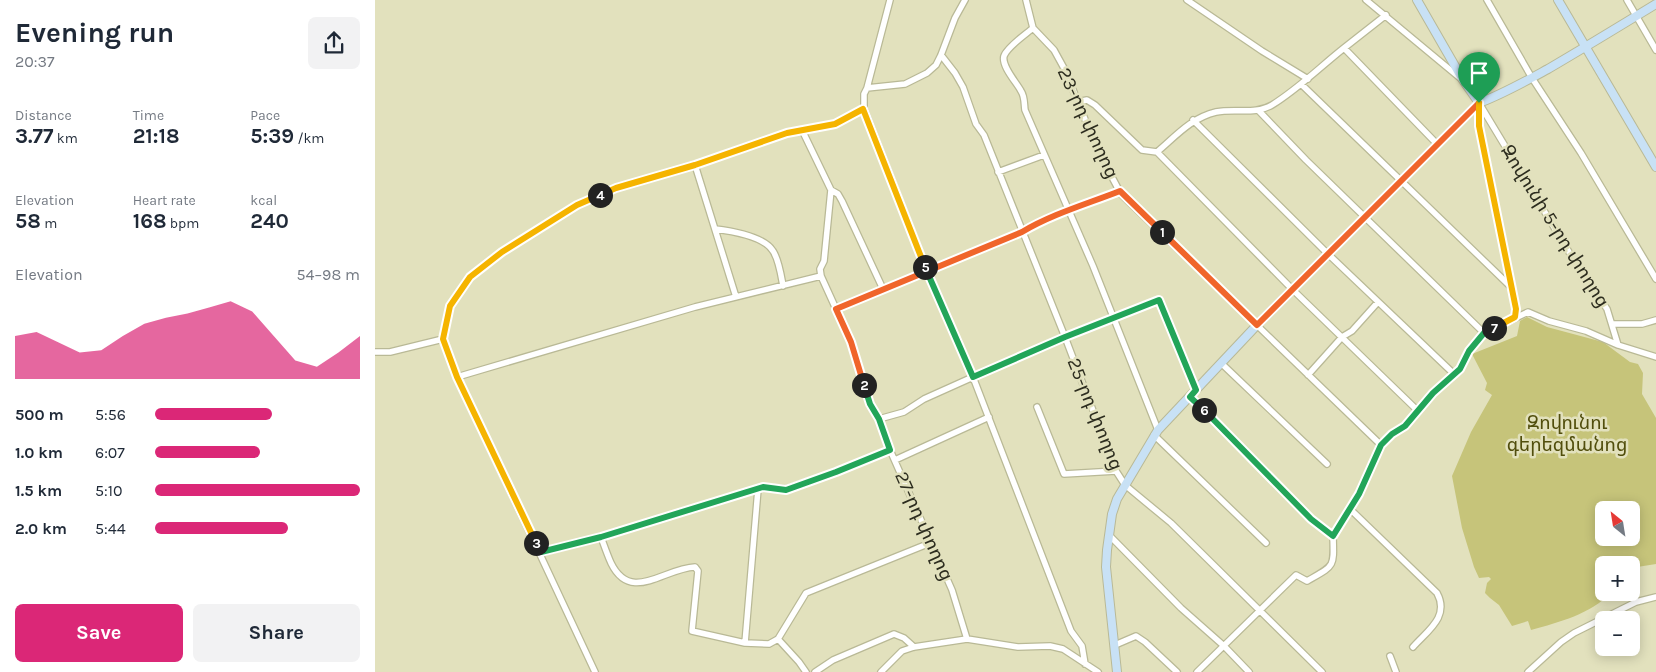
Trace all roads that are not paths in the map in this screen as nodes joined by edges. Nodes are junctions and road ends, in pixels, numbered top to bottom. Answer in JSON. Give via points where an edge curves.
{"nodes":[{"id":1,"x":890,"y":0,"type":"edge"},
{"id":2,"x":965,"y":0,"type":"edge"},
{"id":3,"x":1026,"y":0,"type":"edge"},
{"id":4,"x":1187,"y":0,"type":"edge"},
{"id":5,"x":1366,"y":0,"type":"edge"},
{"id":6,"x":1417,"y":0,"type":"edge"},
{"id":7,"x":1487,"y":0,"type":"edge"},
{"id":8,"x":1558,"y":0,"type":"edge"},
{"id":9,"x":1627,"y":0,"type":"edge"},
{"id":10,"x":1656,"y":4,"type":"edge"},
{"id":11,"x":1386,"y":16,"type":"junction"},
{"id":12,"x":1636,"y":16,"type":"junction"},
{"id":13,"x":1033,"y":28,"type":"junction"},
{"id":14,"x":1585,"y":47,"type":"junction"},
{"id":15,"x":1344,"y":48,"type":"junction"},
{"id":16,"x":1656,"y":50,"type":"edge"},
{"id":17,"x":941,"y":56,"type":"junction"},
{"id":18,"x":1308,"y":78,"type":"junction"},
{"id":19,"x":1532,"y":78,"type":"junction"},
{"id":20,"x":1463,"y":80,"type":"junction"},
{"id":21,"x":1301,"y":84,"type":"junction"},
{"id":22,"x":867,"y":88,"type":"junction"},
{"id":23,"x":1077,"y":102,"type":"junction"},
{"id":24,"x":1479,"y":103,"type":"junction"},
{"id":25,"x":863,"y":109,"type":"junction"},
{"id":26,"x":1259,"y":110,"type":"junction"},
{"id":27,"x":1193,"y":120,"type":"junction"},
{"id":28,"x":802,"y":130,"type":"junction"},
{"id":29,"x":1437,"y":144,"type":"junction"},
{"id":30,"x":1157,"y":152,"type":"junction"},
{"id":31,"x":1044,"y":155,"type":"junction"},
{"id":32,"x":695,"y":165,"type":"junction"},
{"id":33,"x":1656,"y":167,"type":"edge"},
{"id":34,"x":998,"y":172,"type":"junction"},
{"id":35,"x":1400,"y":180,"type":"junction"},
{"id":36,"x":831,"y":190,"type":"junction"},
{"id":37,"x":1120,"y":191,"type":"junction"},
{"id":38,"x":1069,"y":212,"type":"junction"},
{"id":39,"x":1364,"y":217,"type":"junction"},
{"id":40,"x":715,"y":229,"type":"junction"},
{"id":41,"x":1022,"y":232,"type":"junction"},
{"id":42,"x":1328,"y":254,"type":"junction"},
{"id":43,"x":927,"y":271,"type":"junction"},
{"id":44,"x":821,"y":276,"type":"junction"},
{"id":45,"x":1656,"y":279,"type":"edge"},
{"id":46,"x":783,"y":286,"type":"junction"},
{"id":47,"x":1511,"y":287,"type":"junction"},
{"id":48,"x":883,"y":289,"type":"junction"},
{"id":49,"x":1293,"y":290,"type":"junction"},
{"id":50,"x":736,"y":297,"type":"junction"},
{"id":51,"x":1379,"y":302,"type":"junction"},
{"id":52,"x":836,"y":309,"type":"junction"},
{"id":53,"x":1113,"y":317,"type":"junction"},
{"id":54,"x":1515,"y":317,"type":"junction"},
{"id":55,"x":1656,"y":320,"type":"edge"},
{"id":56,"x":1613,"y":324,"type":"junction"},
{"id":57,"x":1257,"y":325,"type":"junction"},
{"id":58,"x":1484,"y":333,"type":"junction"},
{"id":59,"x":1065,"y":337,"type":"junction"},
{"id":60,"x":1342,"y":337,"type":"junction"},
{"id":61,"x":443,"y":339,"type":"junction"},
{"id":62,"x":1618,"y":345,"type":"junction"},
{"id":63,"x":375,"y":352,"type":"edge"},
{"id":64,"x":1656,"y":357,"type":"edge"},
{"id":65,"x":1221,"y":363,"type":"junction"},
{"id":66,"x":1454,"y":374,"type":"junction"},
{"id":67,"x":1308,"y":375,"type":"junction"},
{"id":68,"x":457,"y":377,"type":"junction"},
{"id":69,"x":973,"y":377,"type":"junction"},
{"id":70,"x":1196,"y":390,"type":"junction"},
{"id":71,"x":1190,"y":397,"type":"junction"},
{"id":72,"x":1037,"y":407,"type":"dead end"},
{"id":73,"x":1417,"y":410,"type":"junction"},
{"id":74,"x":989,"y":417,"type":"junction"},
{"id":75,"x":879,"y":419,"type":"junction"},
{"id":76,"x":1156,"y":433,"type":"junction"},
{"id":77,"x":1381,"y":445,"type":"junction"},
{"id":78,"x":890,"y":450,"type":"junction"},
{"id":79,"x":895,"y":460,"type":"junction"},
{"id":80,"x":1327,"y":464,"type":"dead end"},
{"id":81,"x":1116,"y":471,"type":"junction"},
{"id":82,"x":1125,"y":484,"type":"junction"},
{"id":83,"x":758,"y":489,"type":"junction"},
{"id":84,"x":1350,"y":509,"type":"junction"},
{"id":85,"x":1109,"y":535,"type":"junction"},
{"id":86,"x":1333,"y":536,"type":"junction"},
{"id":87,"x":601,"y":537,"type":"junction"},
{"id":88,"x":930,"y":543,"type":"junction"},
{"id":89,"x":1265,"y":543,"type":"dead end"},
{"id":90,"x":541,"y":552,"type":"junction"},
{"id":91,"x":1656,"y":597,"type":"edge"},
{"id":92,"x":1259,"y":611,"type":"junction"},
{"id":93,"x":778,"y":639,"type":"junction"},
{"id":94,"x":967,"y":639,"type":"junction"},
{"id":95,"x":745,"y":643,"type":"junction"},
{"id":96,"x":1115,"y":644,"type":"junction"},
{"id":97,"x":1224,"y":646,"type":"junction"},
{"id":98,"x":914,"y":647,"type":"junction"},
{"id":99,"x":1413,"y":647,"type":"dead end"},
{"id":100,"x":1390,"y":656,"type":"dead end"},
{"id":101,"x":1085,"y":664,"type":"junction"},
{"id":102,"x":595,"y":672,"type":"edge"},
{"id":103,"x":806,"y":672,"type":"edge"},
{"id":104,"x":815,"y":672,"type":"edge"},
{"id":105,"x":881,"y":672,"type":"edge"},
{"id":106,"x":1098,"y":672,"type":"edge"},
{"id":107,"x":1117,"y":672,"type":"edge"},
{"id":108,"x":1177,"y":672,"type":"edge"},
{"id":109,"x":1197,"y":672,"type":"edge"},
{"id":110,"x":1249,"y":672,"type":"edge"},
{"id":111,"x":1322,"y":672,"type":"edge"},
{"id":112,"x":1396,"y":672,"type":"edge"},
{"id":113,"x":1528,"y":672,"type":"edge"}],
"edges":[{"from":1,"to":22,"type":"street"},
{"from":2,"to":17,"type":"street"},
{"from":3,"to":13,"type":"street","name":"23-րդ փողոց"},
{"from":4,"to":18,"type":"street"},
{"from":5,"to":11,"type":"street"},
{"from":6,"to":20,"type":"street","name":"Զովունի 5-րդ փողոց"},
{"from":7,"to":19,"type":"street"},
{"from":8,"to":14,"type":"street"},
{"from":9,"to":12,"type":"street"},
{"from":10,"to":12,"type":"street"},
{"from":11,"to":15,"type":"street"},
{"from":11,"to":20,"type":"street"},
{"from":12,"to":14,"type":"street"},
{"from":12,"to":16,"type":"street"},
{"from":13,"to":23,"type":"street","name":"23-րդ փողոց","via":[[1054,50]]},
{"from":13,"to":31,"type":"street","via":[[1009,48],[1004,60],[1022,92],[1025,110]]},
{"from":14,"to":19,"type":"street"},
{"from":14,"to":33,"type":"street"},
{"from":15,"to":18,"type":"street"},
{"from":15,"to":29,"type":"street"},
{"from":17,"to":22,"type":"street","via":[[927,73],[905,84]]},
{"from":17,"to":34,"type":"street","name":"25-րդ փողոց","via":[[963,87]]},
{"from":18,"to":21,"type":"street"},
{"from":19,"to":24,"type":"street"},
{"from":19,"to":45,"type":"street"},
{"from":20,"to":24,"type":"street","name":"Զովունի 5-րդ փողոց"},
{"from":21,"to":26,"type":"street"},
{"from":21,"to":35,"type":"street"},
{"from":22,"to":25,"type":"street"},
{"from":23,"to":30,"type":"street","via":[[1087,100],[1095,105],[1142,150]]},
{"from":23,"to":37,"type":"street","name":"23-րդ փողոց"},
{"from":24,"to":29,"type":"street"},
{"from":24,"to":47,"type":"street","via":[[1479,126]]},
{"from":24,"to":56,"type":"street","name":"Զովունի 5-րդ փողոց","via":[[1607,308]]},
{"from":25,"to":28,"type":"street","via":[[835,124]]},
{"from":25,"to":43,"type":"street"},
{"from":26,"to":27,"type":"street","via":[[1218,112]]},
{"from":26,"to":39,"type":"street"},
{"from":27,"to":30,"type":"street"},
{"from":27,"to":42,"type":"street"},
{"from":28,"to":32,"type":"street"},
{"from":28,"to":36,"type":"street"},
{"from":29,"to":35,"type":"street"},
{"from":30,"to":49,"type":"street"},
{"from":31,"to":34,"type":"street"},
{"from":31,"to":38,"type":"street"},
{"from":32,"to":40,"type":"street"},
{"from":32,"to":61,"type":"street","via":[[616,188],[577,205],[502,252],[470,277],[450,306]]},
{"from":34,"to":41,"type":"street","name":"25-րդ փողոց"},
{"from":35,"to":39,"type":"street"},
{"from":35,"to":47,"type":"street"},
{"from":36,"to":44,"type":"street"},
{"from":36,"to":48,"type":"street","via":[[842,201]]},
{"from":37,"to":38,"type":"street"},
{"from":37,"to":57,"type":"street","name":"23-րդ փողոց"},
{"from":38,"to":41,"type":"street"},
{"from":38,"to":53,"type":"street"},
{"from":39,"to":42,"type":"street"},
{"from":39,"to":58,"type":"street"},
{"from":40,"to":46,"type":"street","via":[[760,240],[773,249]]},
{"from":40,"to":50,"type":"street"},
{"from":41,"to":43,"type":"street"},
{"from":41,"to":59,"type":"street","name":"25-րդ փողոց"},
{"from":42,"to":49,"type":"street"},
{"from":42,"to":51,"type":"street"},
{"from":43,"to":48,"type":"street"},
{"from":43,"to":69,"type":"street"},
{"from":44,"to":46,"type":"street"},
{"from":44,"to":52,"type":"street","name":"27-րդ փողոց"},
{"from":46,"to":50,"type":"street"},
{"from":47,"to":54,"type":"street"},
{"from":48,"to":52,"type":"street"},
{"from":49,"to":57,"type":"street"},
{"from":49,"to":60,"type":"street"},
{"from":50,"to":68,"type":"street"},
{"from":51,"to":60,"type":"street","via":[[1352,331]]},
{"from":51,"to":66,"type":"street"},
{"from":52,"to":75,"type":"street","name":"27-րդ փողոց","via":[[851,342],[870,404]]},
{"from":53,"to":59,"type":"street"},
{"from":53,"to":70,"type":"street","via":[[1159,300]]},
{"from":53,"to":76,"type":"street"},
{"from":54,"to":58,"type":"street"},
{"from":54,"to":62,"type":"street","via":[[1528,312]]},
{"from":55,"to":56,"type":"street","via":[[1642,324]]},
{"from":56,"to":62,"type":"street","name":"Զովունի 5-րդ փողոց"},
{"from":57,"to":65,"type":"street"},
{"from":57,"to":67,"type":"street","name":"23-րդ փողոց"},
{"from":58,"to":66,"type":"street"},
{"from":59,"to":69,"type":"street"},
{"from":59,"to":81,"type":"street","name":"25-րդ փողոց"},
{"from":60,"to":67,"type":"street"},
{"from":60,"to":73,"type":"street"},
{"from":61,"to":63,"type":"street","via":[[390,352]]},
{"from":61,"to":68,"type":"street"},
{"from":62,"to":64,"type":"street"},
{"from":65,"to":70,"type":"street"},
{"from":65,"to":80,"type":"street"},
{"from":66,"to":73,"type":"street"},
{"from":67,"to":77,"type":"street","name":"23-րդ փողոց"},
{"from":68,"to":90,"type":"street"},
{"from":69,"to":74,"type":"street"},
{"from":69,"to":75,"type":"street","via":[[924,399],[904,412]]},
{"from":70,"to":71,"type":"street"},
{"from":71,"to":76,"type":"street"},
{"from":71,"to":86,"type":"street","via":[[1311,519]]},
{"from":72,"to":81,"type":"street","via":[[1064,474]]},
{"from":73,"to":77,"type":"street","via":[[1405,426]]},
{"from":74,"to":79,"type":"street"},
{"from":74,"to":101,"type":"street","via":[[1071,631],[1082,646]]},
{"from":75,"to":78,"type":"street","name":"27-րդ փողոց"},
{"from":76,"to":82,"type":"street"},
{"from":76,"to":89,"type":"street"},
{"from":77,"to":84,"type":"street"},
{"from":78,"to":79,"type":"street","name":"27-րդ փողոց"},
{"from":78,"to":83,"type":"street","via":[[786,490]]},
{"from":79,"to":88,"type":"street","name":"27-րդ փողոց"},
{"from":81,"to":82,"type":"street","name":"25-րդ փողոց"},
{"from":82,"to":85,"type":"street","via":[[1112,514]]},
{"from":82,"to":92,"type":"street","name":"25-րդ փողոց","via":[[1171,523]]},
{"from":83,"to":87,"type":"street"},
{"from":83,"to":95,"type":"street"},
{"from":84,"to":86,"type":"street"},
{"from":84,"to":99,"type":"street","via":[[1441,600],[1439,616]]},
{"from":85,"to":96,"type":"street","via":[[1106,567]]},
{"from":85,"to":97,"type":"street","via":[[1181,608]]},
{"from":86,"to":92,"type":"street","via":[[1330,568],[1307,581],[1296,574]]},
{"from":87,"to":90,"type":"street"},
{"from":87,"to":95,"type":"street","via":[[612,564],[632,583],[695,567],[698,571],[692,631]]},
{"from":88,"to":93,"type":"street","via":[[806,593]]},
{"from":88,"to":94,"type":"street","name":"27-րդ փողոց","via":[[952,590]]},
{"from":90,"to":102,"type":"street"},
{"from":91,"to":113,"type":"street","via":[[1636,602],[1574,633]]},
{"from":92,"to":97,"type":"street"},
{"from":92,"to":111,"type":"street","name":"25-րդ փողոց"},
{"from":93,"to":95,"type":"street","via":[[769,644]]},
{"from":93,"to":103,"type":"street"},
{"from":94,"to":98,"type":"street"},
{"from":94,"to":101,"type":"street","via":[[1017,647],[1050,646],[1063,649]]},
{"from":96,"to":107,"type":"street"},
{"from":96,"to":108,"type":"street","via":[[1136,636]]},
{"from":97,"to":109,"type":"street"},
{"from":97,"to":110,"type":"street"},
{"from":98,"to":104,"type":"street","via":[[905,638],[894,634],[833,660]]},
{"from":98,"to":105,"type":"street","via":[[902,651]]},
{"from":100,"to":112,"type":"street"},
{"from":101,"to":106,"type":"street"}]}
